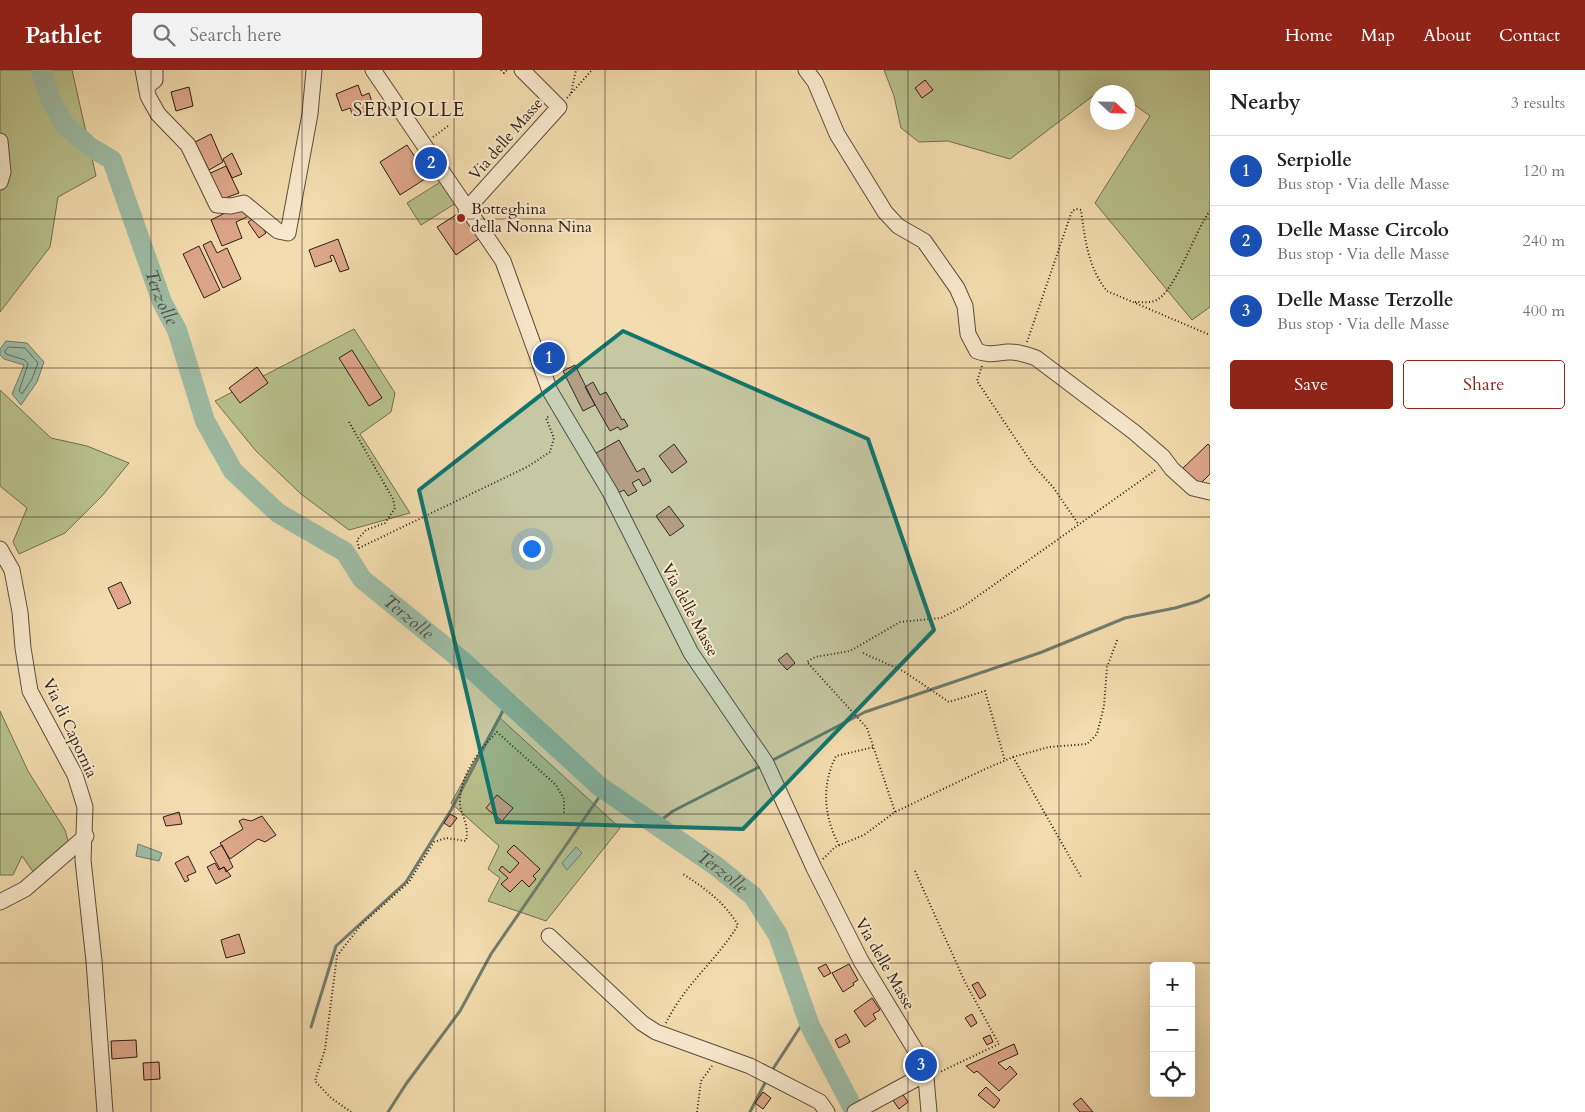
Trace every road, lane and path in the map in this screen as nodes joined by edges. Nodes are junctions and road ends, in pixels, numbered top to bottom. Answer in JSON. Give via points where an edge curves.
{"nodes":[{"id":1,"x":143,"y":70,"type":"edge"},
{"id":2,"x":155,"y":70,"type":"edge"},
{"id":3,"x":314,"y":70,"type":"edge"},
{"id":4,"x":373,"y":70,"type":"edge"},
{"id":5,"x":501,"y":70,"type":"edge"},
{"id":6,"x":507,"y":70,"type":"edge"},
{"id":7,"x":522,"y":70,"type":"edge"},
{"id":8,"x":576,"y":70,"type":"edge"},
{"id":9,"x":592,"y":70,"type":"edge"},
{"id":10,"x":806,"y":70,"type":"edge"},
{"id":11,"x":146,"y":87,"type":"junction"},
{"id":12,"x":571,"y":93,"type":"junction"},
{"id":13,"x":558,"y":107,"type":"junction"},
{"id":14,"x":448,"y":126,"type":"dead end"},
{"id":15,"x":433,"y":137,"type":"dead end"},
{"id":16,"x":0,"y":141,"type":"edge"},
{"id":17,"x":0,"y":182,"type":"edge"},
{"id":18,"x":466,"y":210,"type":"junction"},
{"id":19,"x":1210,"y":211,"type":"edge"},
{"id":20,"x":1133,"y":302,"type":"junction"},
{"id":21,"x":1210,"y":335,"type":"edge"},
{"id":22,"x":977,"y":351,"type":"junction"},
{"id":23,"x":1022,"y":353,"type":"junction"},
{"id":24,"x":561,"y":409,"type":"junction"},
{"id":25,"x":349,"y":422,"type":"dead end"},
{"id":26,"x":1167,"y":462,"type":"junction"},
{"id":27,"x":1210,"y":492,"type":"edge"},
{"id":28,"x":1079,"y":525,"type":"junction"},
{"id":29,"x":0,"y":549,"type":"edge"},
{"id":30,"x":1118,"y":638,"type":"dead end"},
{"id":31,"x":863,"y":653,"type":"dead end"},
{"id":32,"x":874,"y":747,"type":"junction"},
{"id":33,"x":1013,"y":757,"type":"junction"},
{"id":34,"x":1005,"y":761,"type":"junction"},
{"id":35,"x":895,"y":812,"type":"junction"},
{"id":36,"x":564,"y":815,"type":"dead end"},
{"id":37,"x":86,"y":836,"type":"junction"},
{"id":38,"x":839,"y":845,"type":"junction"},
{"id":39,"x":814,"y":868,"type":"junction"},
{"id":40,"x":915,"y":871,"type":"dead end"},
{"id":41,"x":683,"y":874,"type":"dead end"},
{"id":42,"x":1081,"y":877,"type":"dead end"},
{"id":43,"x":0,"y":902,"type":"edge"},
{"id":44,"x":549,"y":936,"type":"dead end"},
{"id":45,"x":669,"y":1037,"type":"junction"},
{"id":46,"x":719,"y":1055,"type":"junction"},
{"id":47,"x":927,"y":1073,"type":"junction"},
{"id":48,"x":861,"y":1109,"type":"edge"},
{"id":49,"x":105,"y":1112,"type":"edge"},
{"id":50,"x":351,"y":1112,"type":"edge"},
{"id":51,"x":697,"y":1112,"type":"edge"},
{"id":52,"x":827,"y":1112,"type":"edge"},
{"id":53,"x":929,"y":1112,"type":"edge"}],
"edges":[{"from":1,"to":11,"type":"street"},
{"from":2,"to":11,"type":"street","via":[[155,80]]},
{"from":3,"to":11,"type":"street","via":[[310,114],[288,233],[278,231],[244,203],[217,205],[188,146],[158,114]]},
{"from":4,"to":18,"type":"street","name":"Via delle Masse"},
{"from":5,"to":6,"type":"path","via":[[504,73]]},
{"from":7,"to":13,"type":"street","name":"Via delle Masse"},
{"from":8,"to":12,"type":"path"},
{"from":9,"to":12,"type":"path"},
{"from":10,"to":22,"type":"street","via":[[815,82],[837,134],[885,212],[898,226],[924,240],[957,288],[965,306],[968,334]]},
{"from":12,"to":13,"type":"path"},
{"from":13,"to":18,"type":"street","name":"Via delle Masse"},
{"from":14,"to":15,"type":"path"},
{"from":16,"to":17,"type":"street","via":[[3,172]]},
{"from":18,"to":24,"type":"street","name":"Via delle Masse","via":[[507,270],[544,378]]},
{"from":19,"to":20,"type":"path","via":[[1192,240],[1172,286],[1155,301]]},
{"from":20,"to":21,"type":"path"},
{"from":20,"to":23,"type":"path","via":[[1107,291],[1098,280],[1091,264],[1081,210],[1076,208],[1072,211]]},
{"from":22,"to":23,"type":"street","via":[[994,355]]},
{"from":22,"to":28,"type":"path","via":[[983,361],[977,381]]},
{"from":23,"to":26,"type":"street","via":[[1036,358],[1080,390]]},
{"from":24,"to":25,"type":"path","via":[[546,418],[554,438],[550,452],[471,496],[359,548],[357,540],[366,530],[385,523],[395,508]]},
{"from":24,"to":39,"type":"street","name":"Via delle Masse","via":[[610,492],[691,653],[766,763]]},
{"from":26,"to":27,"type":"street","via":[[1193,488]]},
{"from":26,"to":28,"type":"path"},
{"from":28,"to":32,"type":"path","via":[[964,606],[941,618],[900,622],[850,650],[815,657],[807,662],[867,728]]},
{"from":29,"to":37,"type":"street","name":"Via di Capornia","via":[[12,570],[30,691],[75,775],[85,807]]},
{"from":30,"to":33,"type":"path","via":[[1107,667],[1104,706],[1097,734],[1087,744],[1049,747]]},
{"from":31,"to":34,"type":"path","via":[[903,671],[949,702],[985,691]]},
{"from":32,"to":35,"type":"path"},
{"from":32,"to":38,"type":"path","via":[[836,756],[831,767],[826,788],[828,826]]},
{"from":33,"to":34,"type":"path"},
{"from":33,"to":42,"type":"path"},
{"from":34,"to":35,"type":"path"},
{"from":35,"to":38,"type":"path","via":[[864,835]]},
{"from":36,"to":50,"type":"path","via":[[564,799],[556,785],[497,732],[466,772],[460,801],[468,828],[466,841],[446,838],[434,842],[409,882],[362,925],[336,956],[325,1049],[315,1081]]},
{"from":37,"to":43,"type":"street","via":[[25,889]]},
{"from":37,"to":49,"type":"street","name":"Via di Capornia","via":[[83,860]]},
{"from":38,"to":39,"type":"path"},
{"from":39,"to":47,"type":"street","name":"Via delle Masse","via":[[861,961]]},
{"from":40,"to":47,"type":"path","via":[[965,982],[999,1044],[937,1074]]},
{"from":41,"to":45,"type":"path","via":[[709,891],[727,908],[738,925],[724,948],[673,1008],[664,1028]]},
{"from":44,"to":45,"type":"street","via":[[642,1023]]},
{"from":45,"to":46,"type":"street"},
{"from":46,"to":51,"type":"path","via":[[701,1081]]},
{"from":46,"to":52,"type":"street","via":[[799,1090],[820,1102]]},
{"from":47,"to":48,"type":"street"},
{"from":47,"to":53,"type":"street","name":"Via delle Masse"}]}
